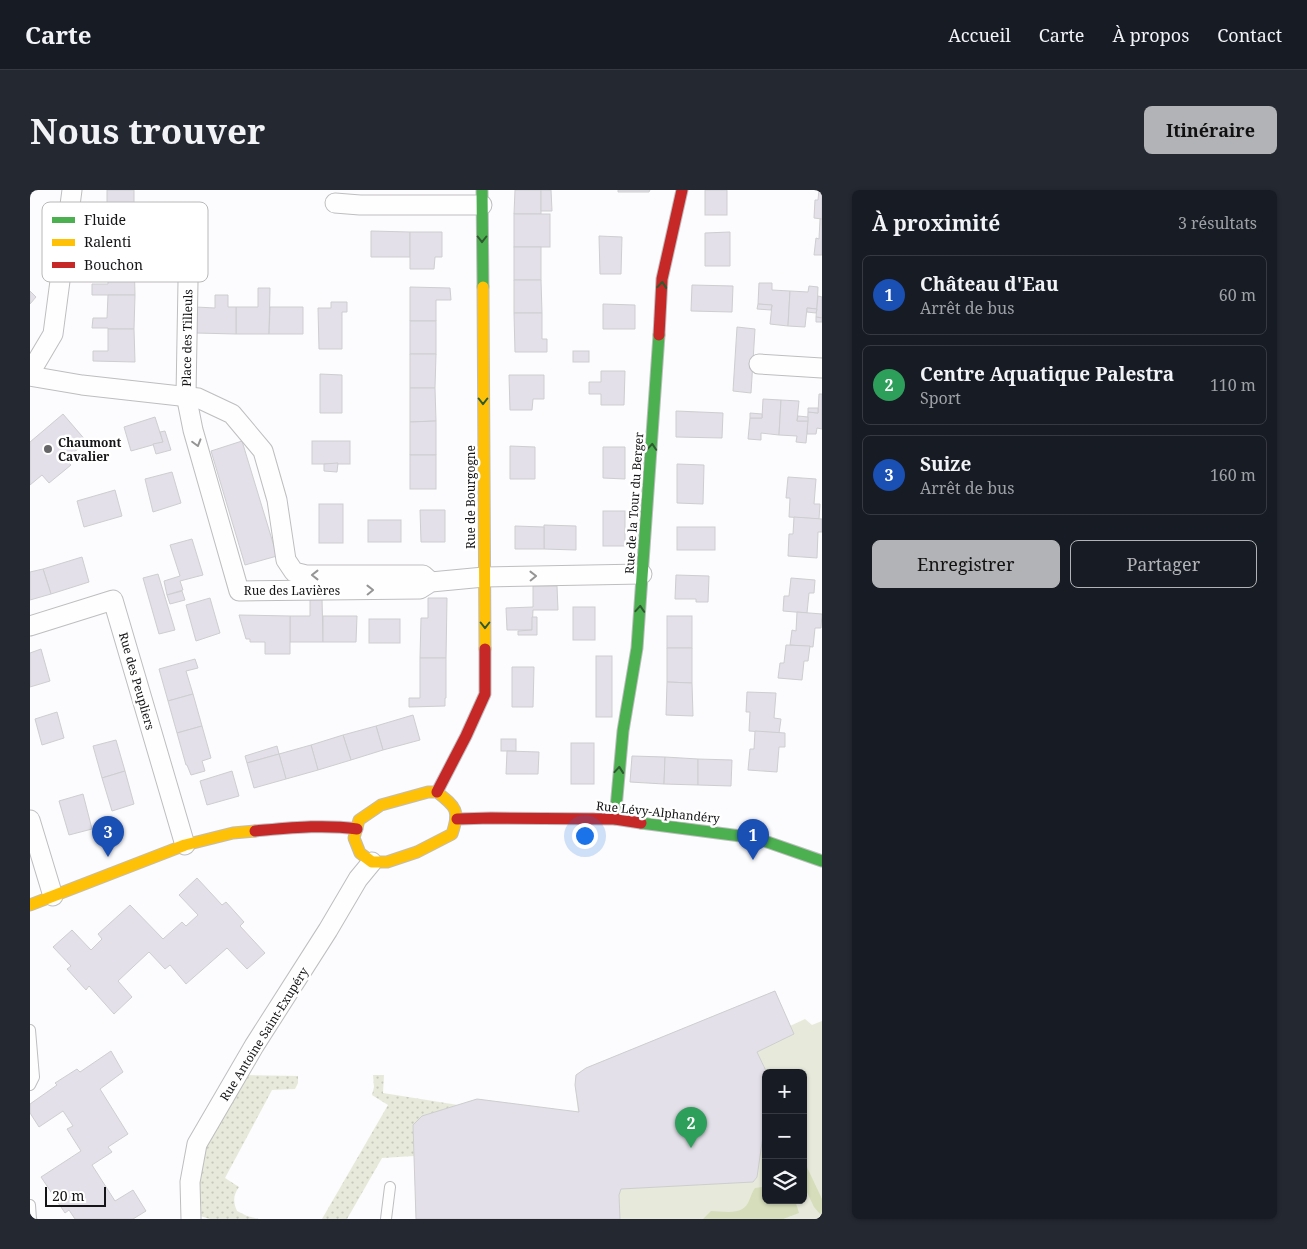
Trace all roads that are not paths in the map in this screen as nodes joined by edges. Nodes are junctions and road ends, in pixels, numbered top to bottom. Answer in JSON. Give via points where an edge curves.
{"nodes":[{"id":1,"x":682,"y":190,"type":"edge"},
{"id":2,"x":482,"y":198,"type":"edge"},
{"id":3,"x":335,"y":203,"type":"dead end"},
{"id":4,"x":60,"y":282,"type":"edge"},
{"id":5,"x":188,"y":282,"type":"dead end"},
{"id":6,"x":759,"y":364,"type":"dead end"},
{"id":7,"x":822,"y":368,"type":"edge"},
{"id":8,"x":30,"y":374,"type":"edge"},
{"id":9,"x":186,"y":396,"type":"junction"},
{"id":10,"x":642,"y":574,"type":"junction"},
{"id":11,"x":484,"y":576,"type":"junction"},
{"id":12,"x":431,"y":582,"type":"junction"},
{"id":13,"x":30,"y":626,"type":"edge"},
{"id":14,"x":437,"y":792,"type":"junction"},
{"id":15,"x":615,"y":819,"type":"junction"},
{"id":16,"x":30,"y":820,"type":"edge"},
{"id":17,"x":457,"y":820,"type":"junction"},
{"id":18,"x":356,"y":829,"type":"junction"},
{"id":19,"x":185,"y":846,"type":"junction"},
{"id":20,"x":372,"y":862,"type":"junction"},
{"id":21,"x":822,"y":862,"type":"edge"},
{"id":22,"x":53,"y":896,"type":"junction"},
{"id":23,"x":30,"y":905,"type":"edge"},
{"id":24,"x":30,"y":1030,"type":"edge"},
{"id":25,"x":30,"y":1085,"type":"edge"},
{"id":26,"x":390,"y":1187,"type":"dead end"},
{"id":27,"x":30,"y":1205,"type":"edge"},
{"id":28,"x":31,"y":1219,"type":"edge"},
{"id":29,"x":191,"y":1219,"type":"edge"},
{"id":30,"x":386,"y":1219,"type":"edge"}],
"edges":[{"from":10,"to":1,"type":"street","name":"Rue de la Tour du Berger","one_way":true,"via":[[662,279]]},
{"from":2,"to":3,"type":"street","via":[[360,205]]},
{"from":2,"to":11,"type":"street","name":"Rue de Bourgogne","one_way":true},
{"from":4,"to":8,"type":"street","via":[[53,334]]},
{"from":5,"to":9,"type":"street","name":"Place des Tilleuls"},
{"from":6,"to":7,"type":"street"},
{"from":8,"to":9,"type":"street","via":[[82,385]]},
{"from":12,"to":9,"type":"street","one_way":true,"via":[[423,575],[306,575],[294,572],[286,560],[277,500],[263,451],[232,414],[198,398]]},
{"from":9,"to":12,"type":"street","name":"Rue des Lavières","one_way":true,"via":[[239,591],[420,589]]},
{"from":11,"to":10,"type":"street","name":"Rue des Lavières","one_way":true},
{"from":15,"to":10,"type":"street","name":"Rue de la Tour du Berger","one_way":true,"via":[[623,730],[637,648]]},
{"from":11,"to":12,"type":"street","name":"Rue des Lavières"},
{"from":11,"to":14,"type":"street","name":"Rue de Bourgogne","one_way":true,"via":[[485,694]]},
{"from":13,"to":19,"type":"street","name":"Rue des Peupliers","via":[[113,600]]},
{"from":14,"to":17,"type":"street","via":[[452,806]]},
{"from":14,"to":18,"type":"street","via":[[380,805],[359,820]]},
{"from":15,"to":17,"type":"street","name":"Rue Lévy-Alphandéry"},
{"from":15,"to":21,"type":"street","name":"Rue Lévy-Alphandéry","via":[[756,838]]},
{"from":16,"to":22,"type":"street"},
{"from":17,"to":20,"type":"street","via":[[452,834],[418,852],[387,862]]},
{"from":18,"to":19,"type":"street","via":[[307,827],[233,833]]},
{"from":18,"to":20,"type":"street","via":[[354,838],[360,853]]},
{"from":19,"to":22,"type":"street"},
{"from":20,"to":29,"type":"street","name":"Rue Antoine Saint-Exupéry","via":[[358,879],[254,1046],[197,1144],[190,1182]]},
{"from":22,"to":23,"type":"street"},
{"from":24,"to":25,"type":"lane","via":[[34,1076]]},
{"from":26,"to":30,"type":"lane"},
{"from":27,"to":28,"type":"lane"}]}
